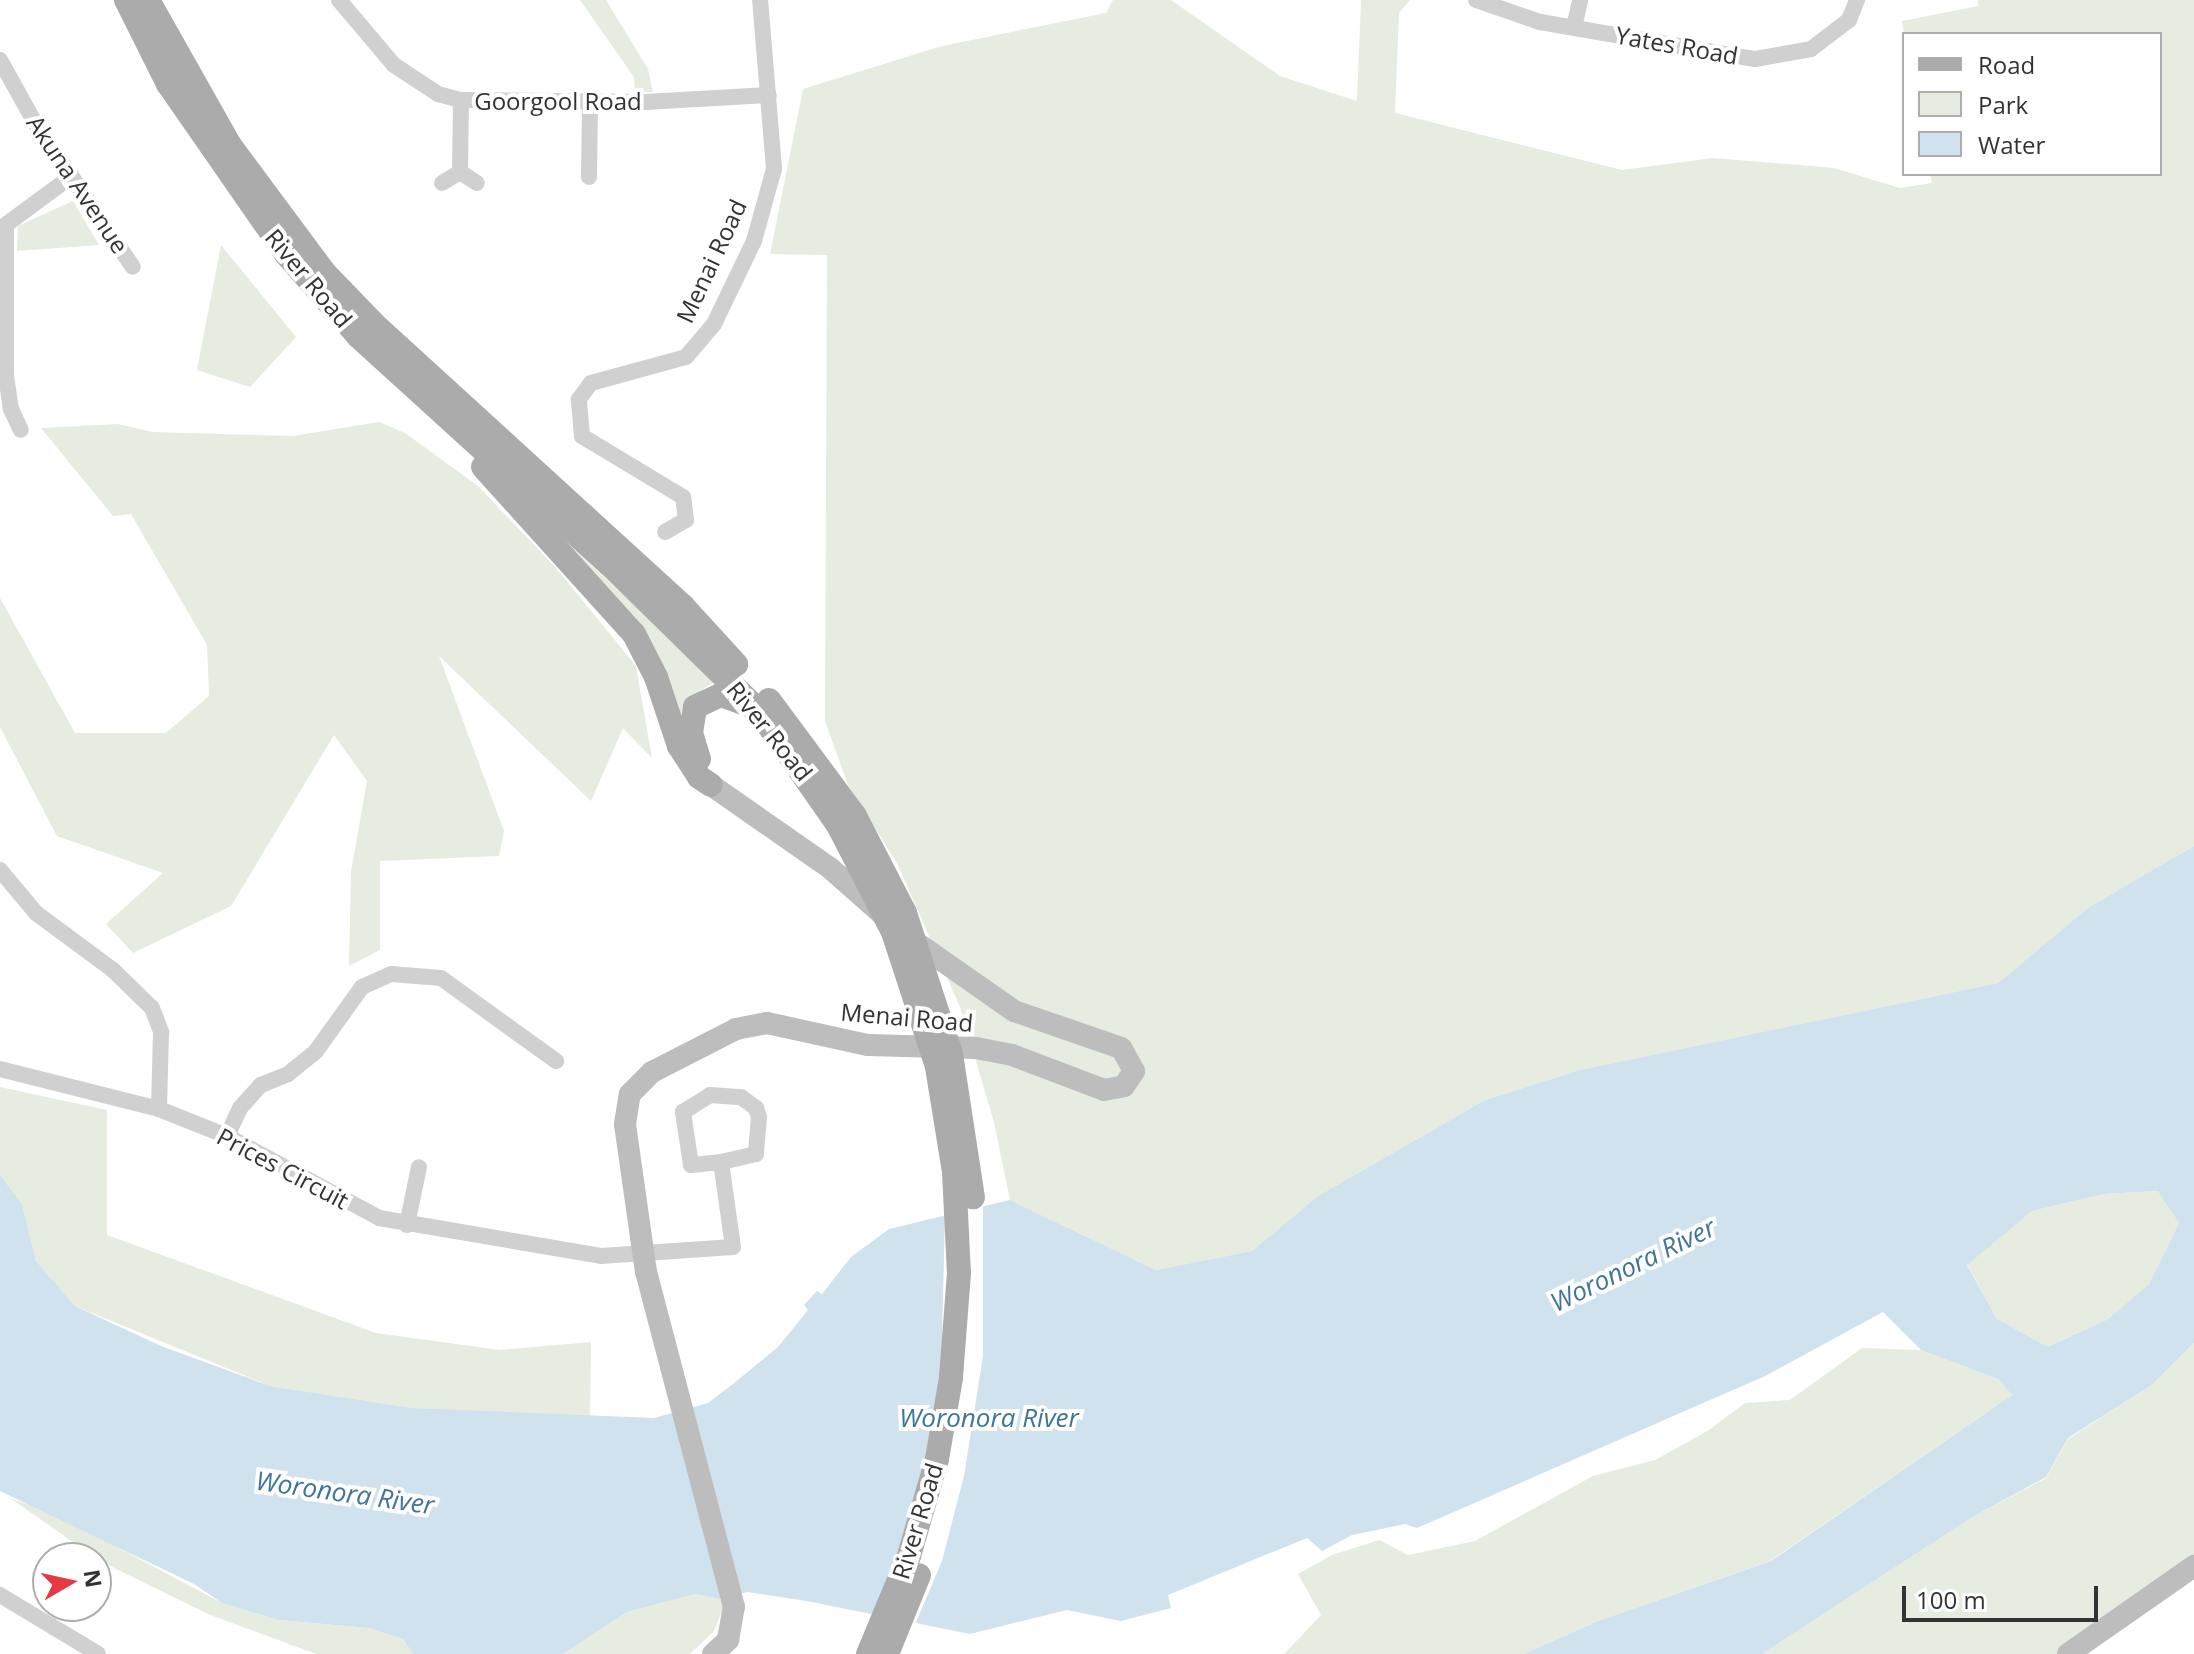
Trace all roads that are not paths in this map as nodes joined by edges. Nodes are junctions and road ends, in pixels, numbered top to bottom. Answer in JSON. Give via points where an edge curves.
{"nodes":[{"id":1,"x":126,"y":0,"type":"edge"},
{"id":2,"x":148,"y":0,"type":"edge"},
{"id":3,"x":339,"y":0,"type":"edge"},
{"id":4,"x":760,"y":0,"type":"edge"},
{"id":5,"x":1476,"y":0,"type":"edge"},
{"id":6,"x":1580,"y":0,"type":"edge"},
{"id":7,"x":1857,"y":0,"type":"edge"},
{"id":8,"x":1574,"y":27,"type":"junction"},
{"id":9,"x":0,"y":60,"type":"edge"},
{"id":10,"x":769,"y":95,"type":"junction"},
{"id":11,"x":461,"y":100,"type":"junction"},
{"id":12,"x":590,"y":103,"type":"junction"},
{"id":13,"x":460,"y":172,"type":"junction"},
{"id":14,"x":72,"y":176,"type":"junction"},
{"id":15,"x":589,"y":177,"type":"dead end"},
{"id":16,"x":442,"y":183,"type":"dead end"},
{"id":17,"x":477,"y":183,"type":"dead end"},
{"id":18,"x":3,"y":228,"type":"edge"},
{"id":19,"x":133,"y":267,"type":"dead end"},
{"id":20,"x":406,"y":380,"type":"junction"},
{"id":21,"x":21,"y":430,"type":"dead end"},
{"id":22,"x":665,"y":532,"type":"dead end"},
{"id":23,"x":757,"y":709,"type":"junction"},
{"id":24,"x":711,"y":785,"type":"junction"},
{"id":25,"x":846,"y":821,"type":"junction"},
{"id":26,"x":0,"y":870,"type":"edge"},
{"id":27,"x":556,"y":1061,"type":"dead end"},
{"id":28,"x":0,"y":1069,"type":"edge"},
{"id":29,"x":159,"y":1109,"type":"junction"},
{"id":30,"x":227,"y":1136,"type":"junction"},
{"id":31,"x":721,"y":1162,"type":"junction"},
{"id":32,"x":419,"y":1167,"type":"dead end"},
{"id":33,"x":407,"y":1225,"type":"junction"},
{"id":34,"x":644,"y":1255,"type":"junction"},
{"id":35,"x":2194,"y":1566,"type":"edge"},
{"id":36,"x":0,"y":1595,"type":"edge"},
{"id":37,"x":98,"y":1654,"type":"edge"},
{"id":38,"x":713,"y":1654,"type":"edge"},
{"id":39,"x":868,"y":1654,"type":"edge"},
{"id":40,"x":887,"y":1654,"type":"edge"},
{"id":41,"x":2068,"y":1654,"type":"edge"}],
"edges":[{"from":1,"to":20,"type":"main road","name":"River Road","via":[[168,84],[252,210],[358,336]]},
{"from":2,"to":25,"type":"main road","name":"River Road","via":[[229,144],[324,272],[683,606],[791,725]]},
{"from":3,"to":11,"type":"street","name":"Goorgool Road","via":[[394,65],[438,94]]},
{"from":4,"to":10,"type":"street","name":"Menai Road"},
{"from":5,"to":8,"type":"street","name":"Yates Road","via":[[1517,16]]},
{"from":6,"to":8,"type":"street"},
{"from":7,"to":8,"type":"street","name":"Yates Road","via":[[1849,20],[1829,39],[1779,59]]},
{"from":9,"to":14,"type":"street","name":"Akuna Avenue"},
{"from":10,"to":12,"type":"street","name":"Goorgool Road"},
{"from":10,"to":22,"type":"street","name":"Menai Road","via":[[774,169],[768,201],[714,324],[686,357],[591,383],[579,399],[582,436],[683,497],[686,520]]},
{"from":11,"to":12,"type":"street","name":"Goorgool Road"},
{"from":11,"to":13,"type":"street"},
{"from":12,"to":15,"type":"street"},
{"from":13,"to":16,"type":"street"},
{"from":13,"to":17,"type":"street"},
{"from":14,"to":18,"type":"street"},
{"from":14,"to":19,"type":"street","name":"Akuna Avenue"},
{"from":18,"to":21,"type":"street","via":[[6,375],[11,409]]},
{"from":20,"to":23,"type":"main road","name":"River Road","via":[[610,565]]},
{"from":20,"to":24,"type":"main road","via":[[634,634],[656,677],[679,746],[691,768]]},
{"from":23,"to":24,"type":"main road","via":[[721,695],[695,707],[691,733]]},
{"from":23,"to":25,"type":"main road","name":"River Road"},
{"from":24,"to":34,"type":"street","name":"Menai Road","via":[[830,868],[974,988],[1041,1024],[1121,1048],[1134,1071],[1124,1086],[1104,1090],[1012,1055],[976,1048],[868,1045],[767,1023],[736,1029],[652,1072],[630,1094],[625,1124]]},
{"from":25,"to":39,"type":"main road","name":"River Road","via":[[929,1034],[951,1144],[959,1252],[955,1345],[937,1459],[909,1556]]},
{"from":25,"to":40,"type":"main road","name":"River Road","via":[[905,913],[939,1008],[967,1136],[975,1226],[973,1332],[957,1443],[924,1561]]},
{"from":26,"to":29,"type":"street","via":[[36,913],[113,970],[152,1008],[161,1032]]},
{"from":27,"to":30,"type":"street","via":[[441,978],[391,974],[362,987],[316,1051],[288,1074],[261,1085],[240,1108]]},
{"from":28,"to":29,"type":"street","name":"Prices Circuit"},
{"from":29,"to":30,"type":"street","name":"Prices Circuit"},
{"from":30,"to":33,"type":"street","name":"Prices Circuit","via":[[379,1218]]},
{"from":31,"to":31,"type":"street","via":[[691,1165],[683,1112],[710,1095],[741,1097],[759,1117],[756,1154]]},
{"from":31,"to":34,"type":"street","name":"Prices Circuit","via":[[733,1247]]},
{"from":32,"to":33,"type":"street"},
{"from":33,"to":34,"type":"street","name":"Prices Circuit","via":[[601,1256]]},
{"from":34,"to":38,"type":"street","name":"Menai Road","via":[[733,1598],[731,1632]]},
{"from":35,"to":41,"type":"street"},
{"from":36,"to":37,"type":"street"}]}
